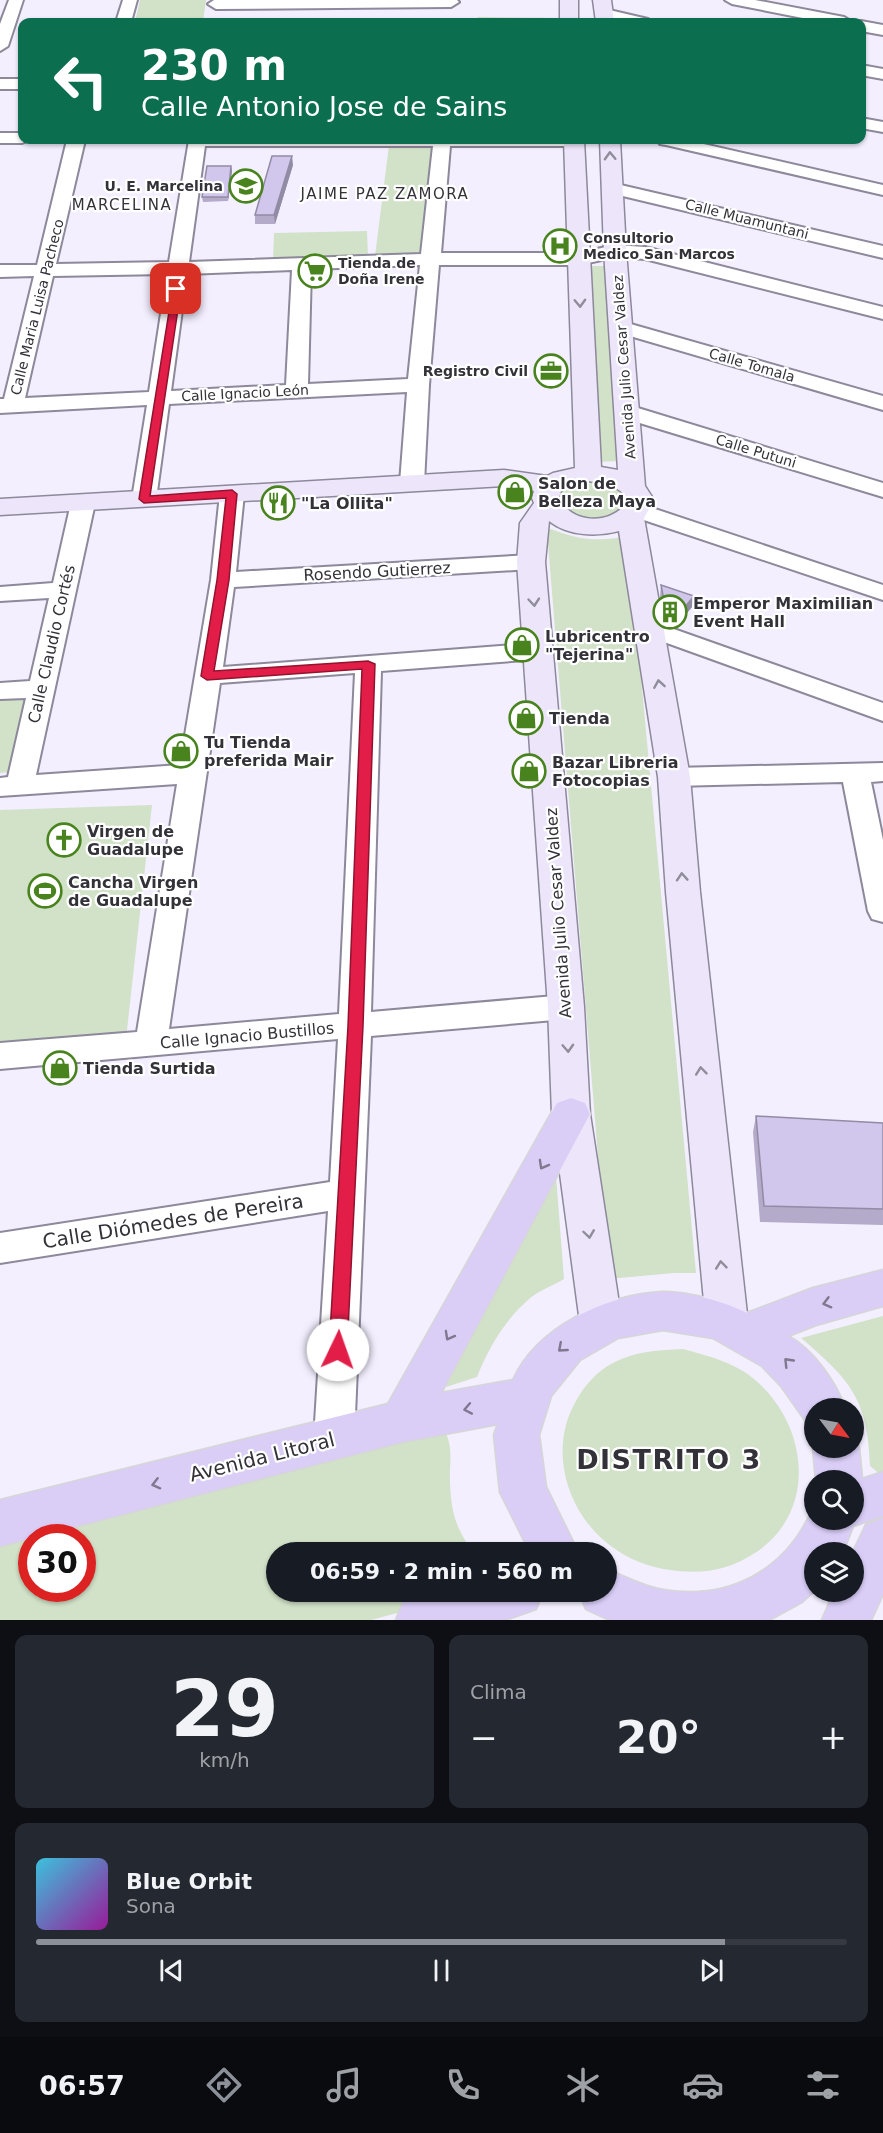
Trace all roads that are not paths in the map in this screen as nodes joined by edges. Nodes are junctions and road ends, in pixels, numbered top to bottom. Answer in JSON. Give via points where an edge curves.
{"nodes":[{"id":1,"x":16,"y":0,"type":"edge"},
{"id":2,"x":130,"y":0,"type":"edge"},
{"id":3,"x":569,"y":0,"type":"edge"},
{"id":4,"x":732,"y":0,"type":"edge"},
{"id":5,"x":451,"y":1,"type":"edge"},
{"id":6,"x":217,"y":2,"type":"edge"},
{"id":7,"x":604,"y":12,"type":"edge"},
{"id":8,"x":125,"y":18,"type":"edge"},
{"id":9,"x":215,"y":18,"type":"edge"},
{"id":10,"x":450,"y":18,"type":"edge"},
{"id":11,"x":569,"y":18,"type":"edge"},
{"id":12,"x":627,"y":18,"type":"edge"},
{"id":13,"x":824,"y":18,"type":"edge"},
{"id":14,"x":866,"y":27,"type":"edge"},
{"id":15,"x":882,"y":30,"type":"edge"},
{"id":16,"x":0,"y":46,"type":"edge"},
{"id":17,"x":866,"y":71,"type":"edge"},
{"id":18,"x":883,"y":75,"type":"edge"},
{"id":19,"x":0,"y":84,"type":"edge"},
{"id":20,"x":18,"y":84,"type":"edge"},
{"id":21,"x":866,"y":124,"type":"edge"},
{"id":22,"x":883,"y":128,"type":"edge"},
{"id":23,"x":0,"y":138,"type":"edge"},
{"id":24,"x":18,"y":138,"type":"edge"},
{"id":25,"x":75,"y":144,"type":"edge"},
{"id":26,"x":196,"y":144,"type":"edge"},
{"id":27,"x":442,"y":144,"type":"edge"},
{"id":28,"x":574,"y":144,"type":"edge"},
{"id":29,"x":610,"y":144,"type":"edge"},
{"id":30,"x":683,"y":144,"type":"edge"},
{"id":31,"x":612,"y":188,"type":"junction"},
{"id":32,"x":883,"y":190,"type":"edge"},
{"id":33,"x":615,"y":251,"type":"junction"},
{"id":34,"x":883,"y":252,"type":"edge"},
{"id":35,"x":430,"y":259,"type":"junction"},
{"id":36,"x":579,"y":259,"type":"junction"},
{"id":37,"x":302,"y":263,"type":"junction"},
{"id":38,"x":179,"y":268,"type":"junction"},
{"id":39,"x":47,"y":270,"type":"junction"},
{"id":40,"x":0,"y":271,"type":"edge"},
{"id":41,"x":883,"y":313,"type":"edge"},
{"id":42,"x":620,"y":327,"type":"junction"},
{"id":43,"x":418,"y":385,"type":"junction"},
{"id":44,"x":297,"y":390,"type":"junction"},
{"id":45,"x":159,"y":397,"type":"junction"},
{"id":46,"x":883,"y":403,"type":"edge"},
{"id":47,"x":7,"y":405,"type":"edge"},
{"id":48,"x":628,"y":412,"type":"junction"},
{"id":49,"x":588,"y":473,"type":"junction"},
{"id":50,"x":412,"y":483,"type":"junction"},
{"id":51,"x":883,"y":490,"type":"edge"},
{"id":52,"x":232,"y":494,"type":"junction"},
{"id":53,"x":549,"y":495,"type":"junction"},
{"id":54,"x":144,"y":499,"type":"junction"},
{"id":55,"x":84,"y":503,"type":"junction"},
{"id":56,"x":633,"y":504,"type":"junction"},
{"id":57,"x":0,"y":507,"type":"edge"},
{"id":58,"x":531,"y":562,"type":"junction"},
{"id":59,"x":223,"y":580,"type":"junction"},
{"id":60,"x":63,"y":590,"type":"junction"},
{"id":61,"x":883,"y":592,"type":"edge"},
{"id":62,"x":0,"y":594,"type":"edge"},
{"id":63,"x":651,"y":629,"type":"junction"},
{"id":64,"x":538,"y":651,"type":"junction"},
{"id":65,"x":368,"y":664,"type":"junction"},
{"id":66,"x":207,"y":676,"type":"junction"},
{"id":67,"x":41,"y":689,"type":"junction"},
{"id":68,"x":0,"y":692,"type":"edge"},
{"id":69,"x":883,"y":712,"type":"edge"},
{"id":70,"x":194,"y":773,"type":"junction"},
{"id":71,"x":869,"y":773,"type":"edge"},
{"id":72,"x":674,"y":777,"type":"junction"},
{"id":73,"x":10,"y":786,"type":"edge"},
{"id":74,"x":882,"y":896,"type":"edge"},
{"id":75,"x":566,"y":1007,"type":"junction"},
{"id":76,"x":355,"y":1026,"type":"junction"},
{"id":77,"x":151,"y":1043,"type":"junction"},
{"id":78,"x":0,"y":1056,"type":"edge"},
{"id":79,"x":572,"y":1114,"type":"junction"},
{"id":80,"x":346,"y":1194,"type":"junction"},
{"id":81,"x":0,"y":1248,"type":"edge"},
{"id":82,"x":883,"y":1288,"type":"edge"},
{"id":83,"x":602,"y":1323,"type":"junction"},
{"id":84,"x":738,"y":1328,"type":"junction"},
{"id":85,"x":526,"y":1398,"type":"junction"},
{"id":86,"x":816,"y":1398,"type":"edge"},
{"id":87,"x":402,"y":1421,"type":"junction"},
{"id":88,"x":334,"y":1439,"type":"junction"},
{"id":89,"x":883,"y":1494,"type":"edge"},
{"id":90,"x":864,"y":1501,"type":"edge"},
{"id":91,"x":0,"y":1523,"type":"edge"},
{"id":92,"x":883,"y":1541,"type":"edge"},
{"id":93,"x":548,"y":1542,"type":"edge"},
{"id":94,"x":804,"y":1569,"type":"edge"},
{"id":95,"x":617,"y":1598,"type":"edge"},
{"id":96,"x":484,"y":1602,"type":"edge"},
{"id":97,"x":752,"y":1612,"type":"edge"},
{"id":98,"x":663,"y":1617,"type":"edge"},
{"id":99,"x":420,"y":1620,"type":"edge"},
{"id":100,"x":846,"y":1620,"type":"edge"}],
"edges":[{"from":1,"to":16,"type":"street"},
{"from":2,"to":8,"type":"street"},
{"from":3,"to":11,"type":"main road"},
{"from":4,"to":13,"type":"street"},
{"from":5,"to":6,"type":"street"},
{"from":5,"to":10,"type":"street"},
{"from":6,"to":9,"type":"street"},
{"from":7,"to":12,"type":"street"},
{"from":14,"to":15,"type":"street"},
{"from":17,"to":18,"type":"street"},
{"from":19,"to":20,"type":"street"},
{"from":21,"to":22,"type":"street"},
{"from":23,"to":24,"type":"street"},
{"from":25,"to":39,"type":"street","name":"Calle Maria Luisa Pacheco"},
{"from":26,"to":38,"type":"street"},
{"from":27,"to":35,"type":"street"},
{"from":28,"to":36,"type":"main road"},
{"from":31,"to":29,"type":"main road","name":"Avenida Julio Cesar Valdez","one_way":true},
{"from":30,"to":32,"type":"street"},
{"from":31,"to":33,"type":"main road","name":"Avenida Julio Cesar Valdez"},
{"from":31,"to":34,"type":"street","name":"Calle Muamuntani"},
{"from":33,"to":36,"type":"street"},
{"from":33,"to":41,"type":"street","via":[[675,259]]},
{"from":33,"to":42,"type":"main road","name":"Avenida Julio Cesar Valdez"},
{"from":35,"to":36,"type":"street"},
{"from":35,"to":37,"type":"street"},
{"from":35,"to":43,"type":"street"},
{"from":36,"to":49,"type":"main road","one_way":true},
{"from":37,"to":38,"type":"street"},
{"from":37,"to":44,"type":"street"},
{"from":38,"to":39,"type":"street"},
{"from":38,"to":45,"type":"street"},
{"from":39,"to":40,"type":"street"},
{"from":39,"to":47,"type":"street","name":"Calle Maria Luisa Pacheco"},
{"from":42,"to":46,"type":"street","name":"Calle Tomala"},
{"from":42,"to":48,"type":"main road","name":"Avenida Julio Cesar Valdez"},
{"from":43,"to":44,"type":"street","name":"Calle Ignacio León"},
{"from":43,"to":50,"type":"street"},
{"from":44,"to":45,"type":"street","name":"Calle Ignacio León"},
{"from":45,"to":47,"type":"street","name":"Calle Ignacio León"},
{"from":45,"to":54,"type":"street"},
{"from":48,"to":51,"type":"street","name":"Calle Putuni"},
{"from":48,"to":56,"type":"main road","name":"Avenida Julio Cesar Valdez"},
{"from":49,"to":53,"type":"main road","via":[[567,476]]},
{"from":49,"to":56,"type":"main road","via":[[605,474]]},
{"from":50,"to":52,"type":"main road"},
{"from":50,"to":53,"type":"main road","via":[[504,478]]},
{"from":52,"to":54,"type":"main road"},
{"from":52,"to":59,"type":"street"},
{"from":53,"to":56,"type":"main road","via":[[563,520],[576,524],[606,526]]},
{"from":53,"to":58,"type":"main road","name":"Avenida Julio Cesar Valdez","via":[[534,523]]},
{"from":54,"to":55,"type":"main road"},
{"from":55,"to":57,"type":"main road"},
{"from":55,"to":60,"type":"street","name":"Calle Claudio Cortés"},
{"from":56,"to":61,"type":"street"},
{"from":56,"to":63,"type":"main road","name":"Avenida Julio Cesar Valdez"},
{"from":58,"to":59,"type":"street","name":"Rosendo Gutierrez"},
{"from":58,"to":64,"type":"main road","name":"Avenida Julio Cesar Valdez","one_way":true},
{"from":59,"to":66,"type":"street"},
{"from":60,"to":62,"type":"street"},
{"from":60,"to":67,"type":"street","name":"Calle Claudio Cortés"},
{"from":63,"to":69,"type":"street"},
{"from":72,"to":63,"type":"main road","name":"Avenida Julio Cesar Valdez","one_way":true},
{"from":64,"to":65,"type":"street"},
{"from":64,"to":75,"type":"main road","name":"Avenida Julio Cesar Valdez"},
{"from":65,"to":66,"type":"street"},
{"from":65,"to":76,"type":"street"},
{"from":66,"to":70,"type":"street"},
{"from":67,"to":68,"type":"street"},
{"from":67,"to":73,"type":"street","name":"Calle Claudio Cortés"},
{"from":70,"to":73,"type":"street"},
{"from":70,"to":77,"type":"street"},
{"from":71,"to":72,"type":"street"},
{"from":71,"to":74,"type":"street"},
{"from":84,"to":72,"type":"main road","name":"Avenida Julio Cesar Valdez","one_way":true,"via":[[683,892]]},
{"from":75,"to":76,"type":"street","name":"Calle Ignacio Bustillos"},
{"from":75,"to":79,"type":"main road","name":"Avenida Julio Cesar Valdez","one_way":true},
{"from":76,"to":77,"type":"street","name":"Calle Ignacio Bustillos"},
{"from":76,"to":80,"type":"street"},
{"from":77,"to":78,"type":"street","name":"Calle Ignacio Bustillos"},
{"from":79,"to":83,"type":"main road","name":"Avenida Julio Cesar Valdez","one_way":true},
{"from":79,"to":87,"type":"main road","one_way":true},
{"from":80,"to":81,"type":"street","name":"Calle Diómedes de Pereira"},
{"from":80,"to":88,"type":"street"},
{"from":82,"to":84,"type":"main road","one_way":true},
{"from":83,"to":84,"type":"main road","via":[[631,1314],[663,1311],[696,1314]]},
{"from":83,"to":85,"type":"main road","one_way":true,"via":[[556,1353],[538,1374]]},
{"from":86,"to":84,"type":"main road","one_way":true,"via":[[787,1362],[764,1342]]},
{"from":85,"to":87,"type":"main road","name":"Avenida Litoral","one_way":true},
{"from":85,"to":93,"type":"main road","via":[[516,1443],[517,1471],[524,1499]]},
{"from":87,"to":88,"type":"main road","name":"Avenida Litoral"},
{"from":88,"to":91,"type":"main road","name":"Avenida Litoral","one_way":true},
{"from":89,"to":90,"type":"main road"},
{"from":92,"to":100,"type":"main road"},
{"from":94,"to":97,"type":"main road"},
{"from":95,"to":98,"type":"main road"},
{"from":96,"to":99,"type":"main road"},
{"from":97,"to":98,"type":"main road"}]}
